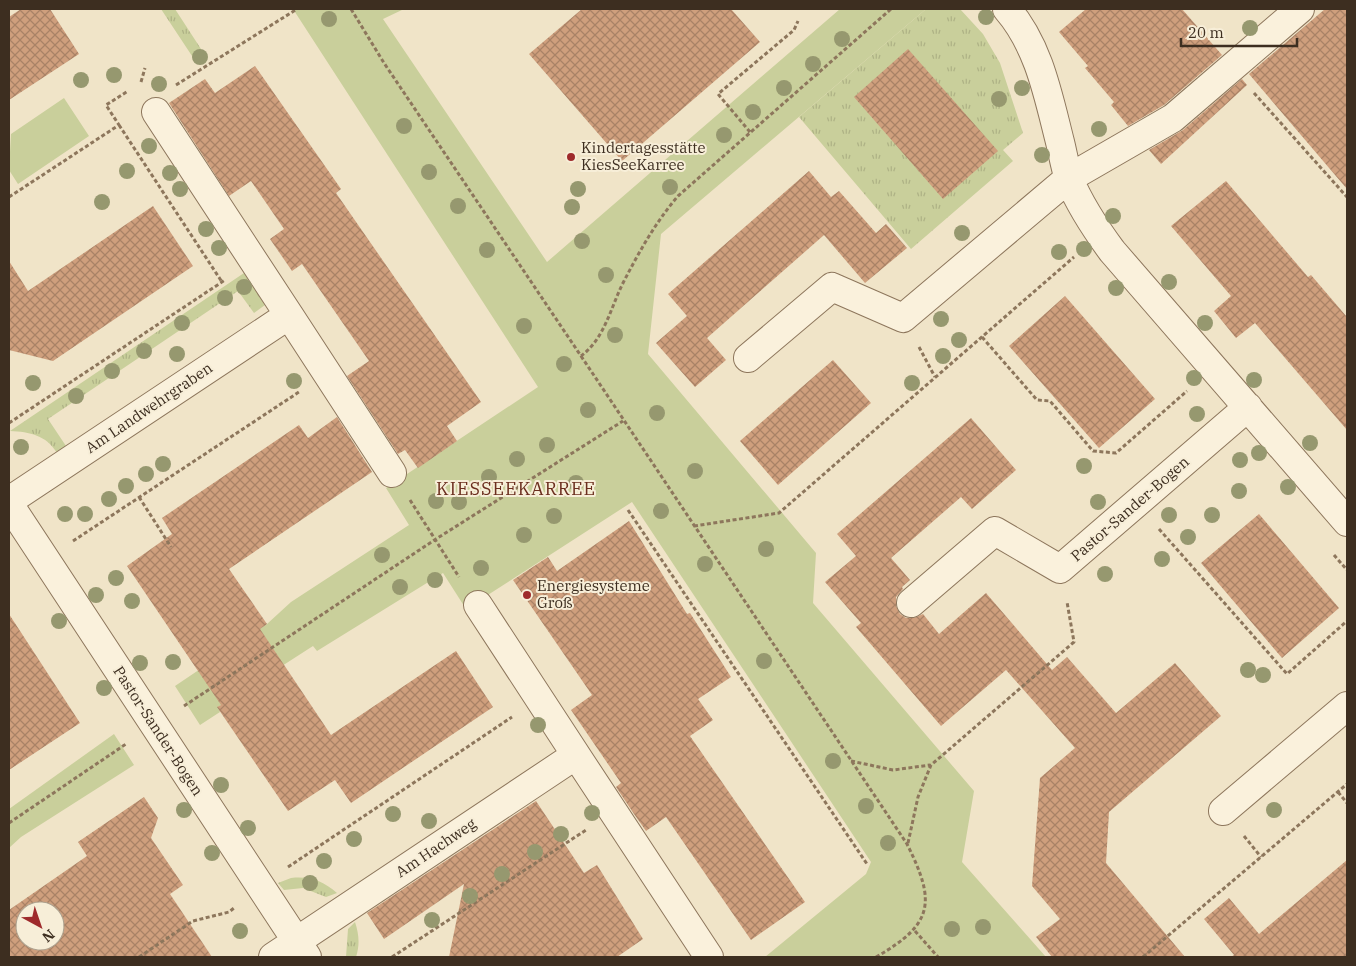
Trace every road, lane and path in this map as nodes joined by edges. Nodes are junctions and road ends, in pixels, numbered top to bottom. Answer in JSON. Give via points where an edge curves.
{"nodes":[{"id":1,"x":297,"y":9,"type":"edge"},
{"id":2,"x":351,"y":9,"type":"edge"},
{"id":3,"x":891,"y":9,"type":"edge"},
{"id":4,"x":1007,"y":9,"type":"edge"},
{"id":5,"x":1300,"y":9,"type":"edge"},
{"id":6,"x":798,"y":21,"type":"dead end"},
{"id":7,"x":145,"y":68,"type":"dead end"},
{"id":8,"x":1231,"y":68,"type":"junction"},
{"id":9,"x":156,"y":112,"type":"joint"},
{"id":10,"x":119,"y":125,"type":"junction"},
{"id":11,"x":750,"y":132,"type":"junction"},
{"id":12,"x":1069,"y":178,"type":"junction"},
{"id":13,"x":9,"y":197,"type":"edge"},
{"id":14,"x":1347,"y":197,"type":"edge"},
{"id":15,"x":1074,"y":256,"type":"dead end"},
{"id":16,"x":253,"y":260,"type":"junction"},
{"id":17,"x":222,"y":282,"type":"junction"},
{"id":18,"x":289,"y":315,"type":"junction"},
{"id":19,"x":982,"y":337,"type":"junction"},
{"id":20,"x":581,"y":356,"type":"junction"},
{"id":21,"x":748,"y":358,"type":"dead end"},
{"id":22,"x":327,"y":374,"type":"junction"},
{"id":23,"x":1190,"y":389,"type":"dead end"},
{"id":24,"x":1248,"y":407,"type":"junction"},
{"id":25,"x":623,"y":421,"type":"junction"},
{"id":26,"x":9,"y":423,"type":"edge"},
{"id":27,"x":392,"y":473,"type":"joint"},
{"id":28,"x":139,"y":497,"type":"junction"},
{"id":29,"x":9,"y":503,"type":"edge"},
{"id":30,"x":1137,"y":503,"type":"junction"},
{"id":31,"x":628,"y":510,"type":"dead end"},
{"id":32,"x":1347,"y":522,"type":"edge"},
{"id":33,"x":694,"y":526,"type":"junction"},
{"id":34,"x":436,"y":539,"type":"junction"},
{"id":35,"x":171,"y":547,"type":"dead end"},
{"id":36,"x":45,"y":559,"type":"junction"},
{"id":37,"x":1060,"y":569,"type":"junction"},
{"id":38,"x":911,"y":603,"type":"dead end"},
{"id":39,"x":478,"y":606,"type":"joint"},
{"id":40,"x":1347,"y":621,"type":"edge"},
{"id":41,"x":539,"y":699,"type":"junction"},
{"id":42,"x":1347,"y":706,"type":"edge"},
{"id":43,"x":155,"y":725,"type":"junction"},
{"id":44,"x":576,"y":755,"type":"junction"},
{"id":45,"x":851,"y":761,"type":"junction"},
{"id":46,"x":931,"y":765,"type":"junction"},
{"id":47,"x":1347,"y":784,"type":"edge"},
{"id":48,"x":1338,"y":792,"type":"junction"},
{"id":49,"x":1347,"y":803,"type":"edge"},
{"id":50,"x":1223,"y":811,"type":"dead end"},
{"id":51,"x":614,"y":812,"type":"junction"},
{"id":52,"x":9,"y":823,"type":"edge"},
{"id":53,"x":908,"y":844,"type":"junction"},
{"id":54,"x":867,"y":864,"type":"dead end"},
{"id":55,"x":260,"y":886,"type":"junction"},
{"id":56,"x":915,"y":931,"type":"junction"},
{"id":57,"x":302,"y":949,"type":"edge"},
{"id":58,"x":139,"y":957,"type":"edge"},
{"id":59,"x":273,"y":957,"type":"edge"},
{"id":60,"x":392,"y":957,"type":"edge"},
{"id":61,"x":709,"y":957,"type":"edge"},
{"id":62,"x":876,"y":957,"type":"edge"},
{"id":63,"x":938,"y":957,"type":"edge"},
{"id":64,"x":1143,"y":957,"type":"edge"}],
"edges":[{"from":1,"to":9,"type":"path","via":[[153,100]]},
{"from":2,"to":20,"type":"path"},
{"from":3,"to":11,"type":"path"},
{"from":4,"to":12,"type":"street","via":[[1026,34],[1036,56]]},
{"from":5,"to":8,"type":"street"},
{"from":6,"to":11,"type":"path","via":[[794,30],[718,94]]},
{"from":7,"to":10,"type":"path","via":[[141,83],[106,105]]},
{"from":8,"to":12,"type":"street","via":[[1174,118]]},
{"from":8,"to":14,"type":"path"},
{"from":9,"to":16,"type":"street"},
{"from":10,"to":13,"type":"path"},
{"from":10,"to":17,"type":"path"},
{"from":11,"to":20,"type":"path","via":[[678,196],[656,222],[621,286],[600,336]]},
{"from":12,"to":21,"type":"street","via":[[903,318],[832,287]]},
{"from":12,"to":24,"type":"street","via":[[1088,219],[1112,251]]},
{"from":15,"to":19,"type":"path"},
{"from":16,"to":17,"type":"path"},
{"from":16,"to":18,"type":"street"},
{"from":17,"to":26,"type":"path"},
{"from":18,"to":22,"type":"street"},
{"from":18,"to":29,"type":"street","name":"Am Landwehrgraben"},
{"from":19,"to":23,"type":"path","via":[[1037,400],[1050,401],[1093,451],[1116,453]]},
{"from":19,"to":33,"type":"path","via":[[780,513]]},
{"from":20,"to":25,"type":"path"},
{"from":22,"to":27,"type":"street"},
{"from":22,"to":28,"type":"path"},
{"from":24,"to":30,"type":"street","name":"Pastor-Sander-Bogen"},
{"from":24,"to":32,"type":"street"},
{"from":25,"to":33,"type":"path"},
{"from":25,"to":34,"type":"path"},
{"from":27,"to":34,"type":"path"},
{"from":28,"to":35,"type":"path"},
{"from":28,"to":36,"type":"path"},
{"from":29,"to":36,"type":"street","name":"Pastor-Sander-Bogen"},
{"from":30,"to":37,"type":"street","name":"Pastor-Sander-Bogen"},
{"from":30,"to":40,"type":"path","via":[[1287,674]]},
{"from":31,"to":54,"type":"path"},
{"from":33,"to":45,"type":"path"},
{"from":34,"to":39,"type":"path"},
{"from":34,"to":43,"type":"path"},
{"from":36,"to":43,"type":"street","name":"Pastor-Sander-Bogen"},
{"from":37,"to":38,"type":"street","name":"Pastor-Sander-Bogen","via":[[995,531]]},
{"from":37,"to":46,"type":"path","via":[[1074,642]]},
{"from":39,"to":41,"type":"street"},
{"from":41,"to":44,"type":"street"},
{"from":41,"to":55,"type":"path"},
{"from":42,"to":50,"type":"street"},
{"from":43,"to":52,"type":"path"},
{"from":43,"to":55,"type":"street","name":"Pastor-Sander-Bogen"},
{"from":44,"to":51,"type":"street"},
{"from":44,"to":57,"type":"street","name":"Am Hachweg"},
{"from":45,"to":46,"type":"path","via":[[893,770]]},
{"from":45,"to":53,"type":"path"},
{"from":46,"to":53,"type":"path","via":[[918,797]]},
{"from":47,"to":48,"type":"path"},
{"from":48,"to":49,"type":"path"},
{"from":48,"to":64,"type":"path"},
{"from":51,"to":60,"type":"path"},
{"from":51,"to":61,"type":"street"},
{"from":53,"to":56,"type":"path","via":[[921,872],[926,906]]},
{"from":55,"to":57,"type":"street","name":"Pastor-Sander-Bogen"},
{"from":55,"to":58,"type":"path","via":[[229,912],[194,921]]},
{"from":56,"to":62,"type":"path"},
{"from":56,"to":63,"type":"path"},
{"from":57,"to":59,"type":"street","name":"Am Hachweg"}]}
